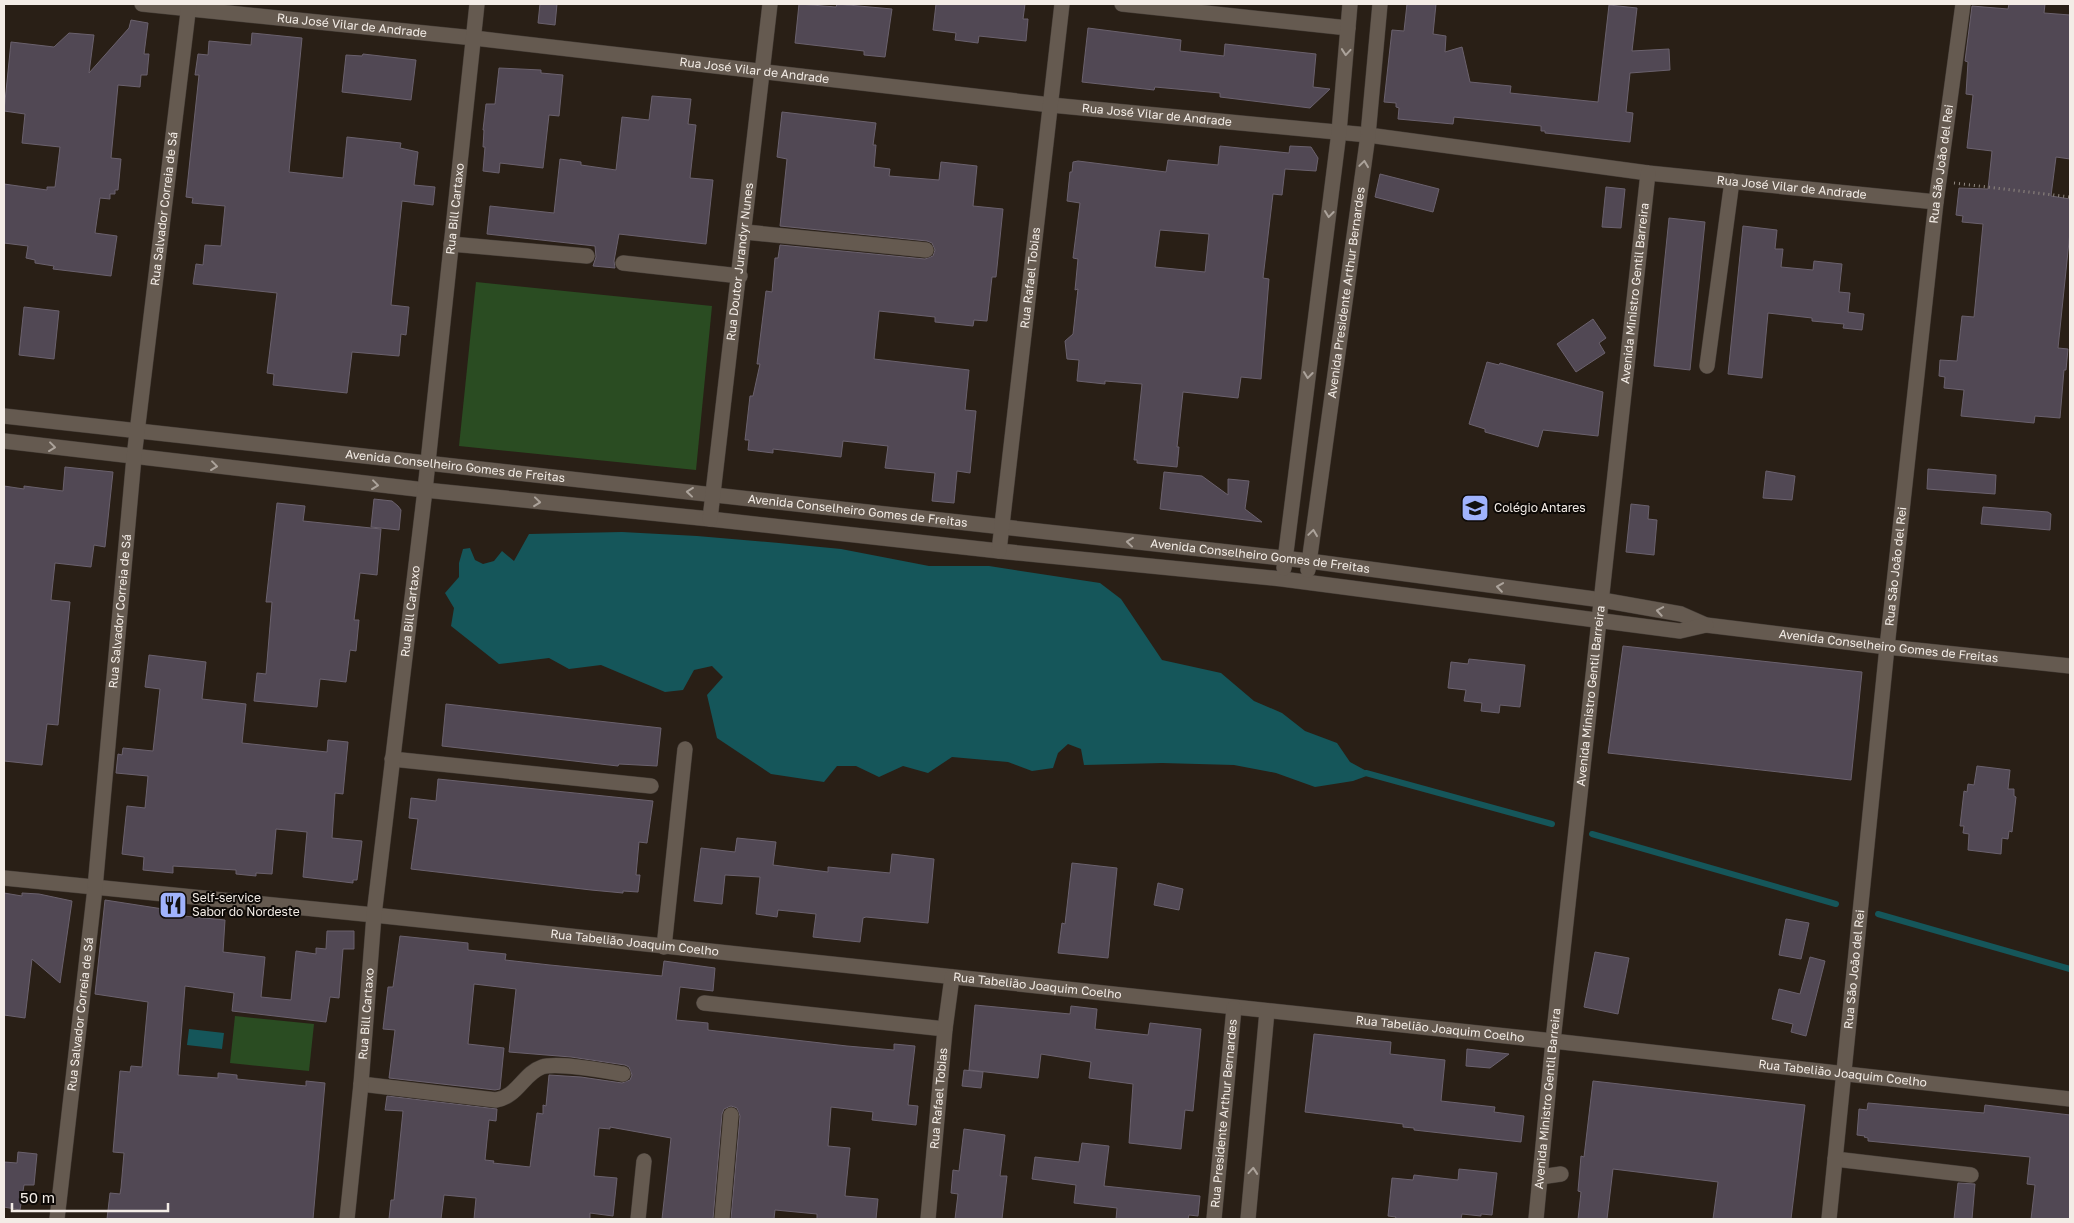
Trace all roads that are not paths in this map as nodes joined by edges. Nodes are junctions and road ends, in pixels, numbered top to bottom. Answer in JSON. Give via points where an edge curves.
{"nodes":[{"id":1,"x":142,"y":4,"type":"edge"},
{"id":2,"x":477,"y":4,"type":"edge"},
{"id":3,"x":770,"y":4,"type":"edge"},
{"id":4,"x":1062,"y":4,"type":"edge"},
{"id":5,"x":1122,"y":4,"type":"edge"},
{"id":6,"x":1350,"y":4,"type":"edge"},
{"id":7,"x":1380,"y":4,"type":"edge"},
{"id":8,"x":1963,"y":4,"type":"edge"},
{"id":9,"x":189,"y":6,"type":"edge"},
{"id":10,"x":1167,"y":6,"type":"edge"},
{"id":11,"x":1243,"y":10,"type":"edge"},
{"id":12,"x":1348,"y":28,"type":"junction"},
{"id":13,"x":474,"y":38,"type":"junction"},
{"id":14,"x":763,"y":72,"type":"junction"},
{"id":15,"x":1051,"y":105,"type":"junction"},
{"id":16,"x":1339,"y":132,"type":"junction"},
{"id":17,"x":1368,"y":135,"type":"junction"},
{"id":18,"x":1648,"y":173,"type":"junction"},
{"id":19,"x":1732,"y":181,"type":"junction"},
{"id":20,"x":1936,"y":202,"type":"junction"},
{"id":21,"x":745,"y":232,"type":"junction"},
{"id":22,"x":452,"y":244,"type":"junction"},
{"id":23,"x":926,"y":250,"type":"dead end"},
{"id":24,"x":587,"y":256,"type":"dead end"},
{"id":25,"x":623,"y":263,"type":"dead end"},
{"id":26,"x":740,"y":276,"type":"junction"},
{"id":27,"x":1707,"y":366,"type":"dead end"},
{"id":28,"x":4,"y":416,"type":"edge"},
{"id":29,"x":137,"y":430,"type":"junction"},
{"id":30,"x":4,"y":441,"type":"edge"},
{"id":31,"x":134,"y":457,"type":"junction"},
{"id":32,"x":428,"y":464,"type":"junction"},
{"id":33,"x":425,"y":490,"type":"junction"},
{"id":34,"x":714,"y":495,"type":"junction"},
{"id":35,"x":710,"y":519,"type":"junction"},
{"id":36,"x":1002,"y":528,"type":"junction"},
{"id":37,"x":999,"y":551,"type":"junction"},
{"id":38,"x":1285,"y":560,"type":"junction"},
{"id":39,"x":1309,"y":561,"type":"junction"},
{"id":40,"x":1282,"y":579,"type":"junction"},
{"id":41,"x":1307,"y":582,"type":"junction"},
{"id":42,"x":1602,"y":600,"type":"junction"},
{"id":43,"x":1599,"y":620,"type":"junction"},
{"id":44,"x":1706,"y":626,"type":"junction"},
{"id":45,"x":1887,"y":647,"type":"junction"},
{"id":46,"x":2070,"y":666,"type":"edge"},
{"id":47,"x":686,"y":749,"type":"dead end"},
{"id":48,"x":392,"y":759,"type":"junction"},
{"id":49,"x":651,"y":786,"type":"dead end"},
{"id":50,"x":4,"y":878,"type":"edge"},
{"id":51,"x":95,"y":888,"type":"junction"},
{"id":52,"x":374,"y":915,"type":"junction"},
{"id":53,"x":664,"y":947,"type":"junction"},
{"id":54,"x":952,"y":977,"type":"junction"},
{"id":55,"x":704,"y":1003,"type":"dead end"},
{"id":56,"x":1234,"y":1008,"type":"junction"},
{"id":57,"x":1267,"y":1011,"type":"junction"},
{"id":58,"x":945,"y":1029,"type":"junction"},
{"id":59,"x":1553,"y":1042,"type":"junction"},
{"id":60,"x":623,"y":1074,"type":"dead end"},
{"id":61,"x":1844,"y":1075,"type":"junction"},
{"id":62,"x":361,"y":1084,"type":"junction"},
{"id":63,"x":2070,"y":1099,"type":"edge"},
{"id":64,"x":731,"y":1115,"type":"dead end"},
{"id":65,"x":1836,"y":1159,"type":"junction"},
{"id":66,"x":644,"y":1161,"type":"dead end"},
{"id":67,"x":1561,"y":1174,"type":"dead end"},
{"id":68,"x":1971,"y":1175,"type":"dead end"},
{"id":69,"x":1540,"y":1177,"type":"junction"},
{"id":70,"x":57,"y":1219,"type":"edge"},
{"id":71,"x":347,"y":1219,"type":"edge"},
{"id":72,"x":638,"y":1219,"type":"edge"},
{"id":73,"x":722,"y":1219,"type":"edge"},
{"id":74,"x":928,"y":1219,"type":"edge"},
{"id":75,"x":1214,"y":1219,"type":"edge"},
{"id":76,"x":1248,"y":1219,"type":"edge"},
{"id":77,"x":1536,"y":1219,"type":"edge"},
{"id":78,"x":1829,"y":1219,"type":"edge"}],
"edges":[{"from":1,"to":9,"type":"street","name":"Rua José Vilar de Andrade"},
{"from":2,"to":13,"type":"street","name":"Rua Bill Cartaxo"},
{"from":3,"to":14,"type":"street","name":"Rua Doutor Jurandyr Nunes"},
{"from":4,"to":15,"type":"street","name":"Rua Rafael Tobias"},
{"from":5,"to":10,"type":"street"},
{"from":6,"to":12,"type":"street","name":"Avenida Presidente Arthur Bernardes"},
{"from":7,"to":17,"type":"street","name":"Avenida Presidente Arthur Bernardes"},
{"from":8,"to":20,"type":"street","name":"Rua São João del Rei"},
{"from":9,"to":13,"type":"street","name":"Rua José Vilar de Andrade"},
{"from":9,"to":29,"type":"street","name":"Rua Salvador Correia de Sá"},
{"from":10,"to":11,"type":"street"},
{"from":11,"to":12,"type":"street"},
{"from":12,"to":16,"type":"street","name":"Avenida Presidente Arthur Bernardes","one_way":true},
{"from":13,"to":14,"type":"street","name":"Rua José Vilar de Andrade"},
{"from":13,"to":22,"type":"street","name":"Rua Bill Cartaxo"},
{"from":14,"to":15,"type":"street","name":"Rua José Vilar de Andrade"},
{"from":14,"to":21,"type":"street","name":"Rua Doutor Jurandyr Nunes"},
{"from":15,"to":16,"type":"street","name":"Rua José Vilar de Andrade"},
{"from":15,"to":36,"type":"street","name":"Rua Rafael Tobias"},
{"from":16,"to":17,"type":"street","name":"Rua José Vilar de Andrade"},
{"from":16,"to":38,"type":"street","name":"Avenida Presidente Arthur Bernardes","one_way":true},
{"from":17,"to":18,"type":"street","name":"Rua José Vilar de Andrade"},
{"from":39,"to":17,"type":"street","name":"Avenida Presidente Arthur Bernardes","one_way":true},
{"from":18,"to":19,"type":"street","name":"Rua José Vilar de Andrade"},
{"from":18,"to":42,"type":"street","name":"Avenida Ministro Gentil Barreira"},
{"from":19,"to":20,"type":"street","name":"Rua José Vilar de Andrade"},
{"from":19,"to":27,"type":"street"},
{"from":20,"to":45,"type":"street","name":"Rua São João del Rei"},
{"from":21,"to":23,"type":"street"},
{"from":21,"to":26,"type":"street","name":"Rua Doutor Jurandyr Nunes"},
{"from":22,"to":24,"type":"street"},
{"from":22,"to":32,"type":"street","name":"Rua Bill Cartaxo"},
{"from":25,"to":26,"type":"street"},
{"from":26,"to":34,"type":"street","name":"Rua Doutor Jurandyr Nunes"},
{"from":28,"to":29,"type":"street","name":"Avenida Conselheiro Gomes de Freitas"},
{"from":29,"to":31,"type":"street","name":"Rua Salvador Correia de Sá"},
{"from":29,"to":32,"type":"street","name":"Avenida Conselheiro Gomes de Freitas"},
{"from":30,"to":31,"type":"street","name":"Avenida Conselheiro Gomes de Freitas","one_way":true},
{"from":31,"to":33,"type":"street","name":"Avenida Conselheiro Gomes de Freitas","one_way":true},
{"from":31,"to":51,"type":"street","name":"Rua Salvador Correia de Sá"},
{"from":32,"to":33,"type":"street","name":"Rua Bill Cartaxo"},
{"from":34,"to":32,"type":"street","name":"Avenida Conselheiro Gomes de Freitas","one_way":true},
{"from":33,"to":35,"type":"street","name":"Avenida Conselheiro Gomes de Freitas","one_way":true},
{"from":33,"to":48,"type":"street","name":"Rua Bill Cartaxo"},
{"from":34,"to":35,"type":"street","name":"Rua Doutor Jurandyr Nunes"},
{"from":34,"to":36,"type":"street","name":"Avenida Conselheiro Gomes de Freitas"},
{"from":35,"to":37,"type":"street","name":"Avenida Conselheiro Gomes de Freitas"},
{"from":36,"to":37,"type":"street","name":"Rua Rafael Tobias"},
{"from":38,"to":36,"type":"street","name":"Avenida Conselheiro Gomes de Freitas","one_way":true},
{"from":37,"to":40,"type":"street","name":"Avenida Conselheiro Gomes de Freitas"},
{"from":38,"to":39,"type":"street","name":"Avenida Conselheiro Gomes de Freitas"},
{"from":38,"to":40,"type":"street","name":"Avenida Presidente Arthur Bernardes"},
{"from":39,"to":41,"type":"street","name":"Avenida Presidente Arthur Bernardes"},
{"from":42,"to":39,"type":"street","name":"Avenida Conselheiro Gomes de Freitas","one_way":true},
{"from":40,"to":41,"type":"street","name":"Avenida Conselheiro Gomes de Freitas"},
{"from":41,"to":43,"type":"street","name":"Avenida Conselheiro Gomes de Freitas"},
{"from":42,"to":43,"type":"street","name":"Avenida Ministro Gentil Barreira"},
{"from":44,"to":42,"type":"street","name":"Avenida Conselheiro Gomes de Freitas","one_way":true,"via":[[1681,614]]},
{"from":43,"to":44,"type":"street","name":"Avenida Conselheiro Gomes de Freitas","via":[[1680,631]]},
{"from":43,"to":59,"type":"street","name":"Avenida Ministro Gentil Barreira"},
{"from":44,"to":45,"type":"street","name":"Avenida Conselheiro Gomes de Freitas"},
{"from":45,"to":46,"type":"street","name":"Avenida Conselheiro Gomes de Freitas"},
{"from":45,"to":61,"type":"street","name":"Rua São João del Rei"},
{"from":47,"to":53,"type":"street"},
{"from":48,"to":49,"type":"street"},
{"from":48,"to":52,"type":"street","name":"Rua Bill Cartaxo"},
{"from":50,"to":51,"type":"street","name":"Rua Tabelião Joaquim Coelho"},
{"from":51,"to":52,"type":"street","name":"Rua Tabelião Joaquim Coelho"},
{"from":51,"to":70,"type":"street","name":"Rua Salvador Correia de Sá"},
{"from":52,"to":53,"type":"street","name":"Rua Tabelião Joaquim Coelho"},
{"from":52,"to":62,"type":"street","name":"Rua Bill Cartaxo"},
{"from":53,"to":54,"type":"street","name":"Rua Tabelião Joaquim Coelho"},
{"from":54,"to":56,"type":"street","name":"Rua Tabelião Joaquim Coelho"},
{"from":54,"to":58,"type":"street","name":"Rua Rafael Tobias"},
{"from":55,"to":58,"type":"street"},
{"from":56,"to":57,"type":"street","name":"Rua Tabelião Joaquim Coelho"},
{"from":56,"to":75,"type":"street","name":"Rua Presidente Arthur Bernardes"},
{"from":57,"to":59,"type":"street","name":"Rua Tabelião Joaquim Coelho"},
{"from":76,"to":57,"type":"street","one_way":true},
{"from":58,"to":74,"type":"street","name":"Rua Rafael Tobias"},
{"from":59,"to":61,"type":"street","name":"Rua Tabelião Joaquim Coelho"},
{"from":59,"to":69,"type":"street","name":"Avenida Ministro Gentil Barreira"},
{"from":60,"to":62,"type":"street","via":[[562,1066],[541,1067],[508,1097],[496,1100]]},
{"from":61,"to":63,"type":"street","name":"Rua Tabelião Joaquim Coelho"},
{"from":61,"to":65,"type":"street","name":"Rua São João del Rei"},
{"from":62,"to":71,"type":"street","name":"Rua Bill Cartaxo"},
{"from":64,"to":73,"type":"street"},
{"from":65,"to":68,"type":"street"},
{"from":65,"to":78,"type":"street","name":"Rua São João del Rei"},
{"from":66,"to":72,"type":"street"},
{"from":67,"to":69,"type":"street"},
{"from":69,"to":77,"type":"street","name":"Avenida Ministro Gentil Barreira"}]}
